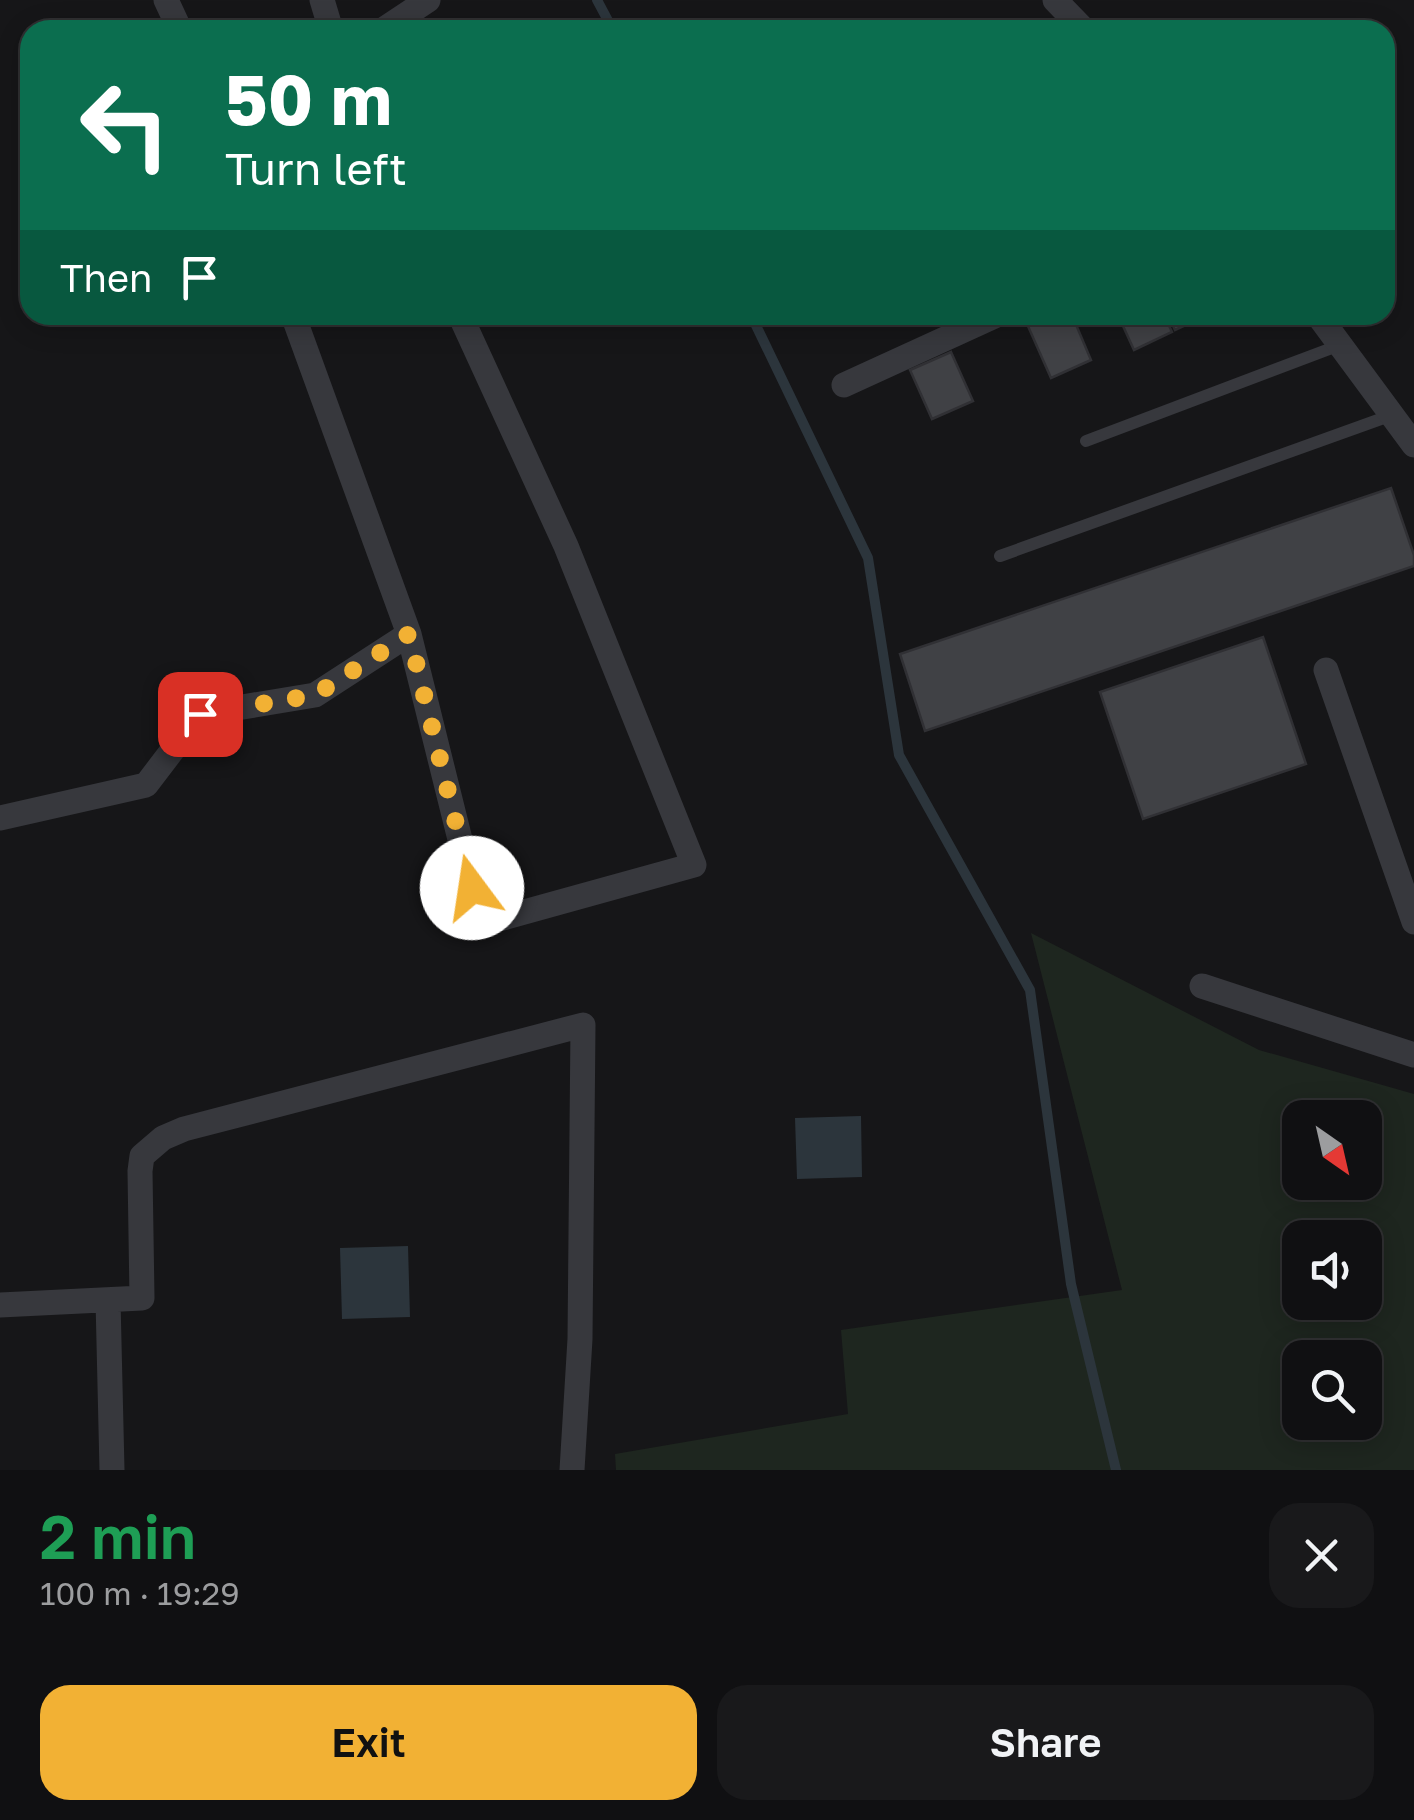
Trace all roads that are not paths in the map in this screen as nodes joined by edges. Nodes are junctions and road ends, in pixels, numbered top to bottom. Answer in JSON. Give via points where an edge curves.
{"nodes":[{"id":1,"x":428,"y":0,"type":"edge"},
{"id":2,"x":1056,"y":0,"type":"edge"},
{"id":3,"x":398,"y":20,"type":"edge"},
{"id":4,"x":1075,"y":20,"type":"edge"},
{"id":5,"x":297,"y":325,"type":"edge"},
{"id":6,"x":465,"y":325,"type":"edge"},
{"id":7,"x":975,"y":325,"type":"edge"},
{"id":8,"x":1325,"y":325,"type":"edge"},
{"id":9,"x":1340,"y":345,"type":"junction"},
{"id":10,"x":844,"y":385,"type":"dead end"},
{"id":11,"x":1392,"y":415,"type":"junction"},
{"id":12,"x":1086,"y":441,"type":"dead end"},
{"id":13,"x":1414,"y":445,"type":"edge"},
{"id":14,"x":1000,"y":556,"type":"dead end"},
{"id":15,"x":409,"y":634,"type":"junction"},
{"id":16,"x":1326,"y":670,"type":"dead end"},
{"id":17,"x":0,"y":818,"type":"edge"},
{"id":18,"x":1407,"y":881,"type":"edge"},
{"id":19,"x":1414,"y":922,"type":"edge"},
{"id":20,"x":1202,"y":986,"type":"dead end"},
{"id":21,"x":1414,"y":1054,"type":"edge"},
{"id":22,"x":108,"y":1300,"type":"junction"},
{"id":23,"x":0,"y":1305,"type":"edge"},
{"id":24,"x":112,"y":1470,"type":"edge"},
{"id":25,"x":572,"y":1470,"type":"edge"}],
"edges":[{"from":1,"to":3,"type":"street"},
{"from":2,"to":4,"type":"street"},
{"from":5,"to":15,"type":"street"},
{"from":6,"to":15,"type":"street","via":[[566,546],[694,865],[480,924]]},
{"from":7,"to":10,"type":"street"},
{"from":8,"to":9,"type":"street"},
{"from":9,"to":11,"type":"street"},
{"from":9,"to":12,"type":"lane"},
{"from":11,"to":13,"type":"street"},
{"from":11,"to":14,"type":"lane"},
{"from":15,"to":17,"type":"street","via":[[315,695],[200,714],[146,785]]},
{"from":16,"to":18,"type":"street"},
{"from":18,"to":19,"type":"street"},
{"from":20,"to":21,"type":"street"},
{"from":22,"to":23,"type":"street"},
{"from":22,"to":24,"type":"street"},
{"from":22,"to":25,"type":"street","via":[[142,1298],[142,1156],[164,1138],[582,1025],[580,1339]]}]}
